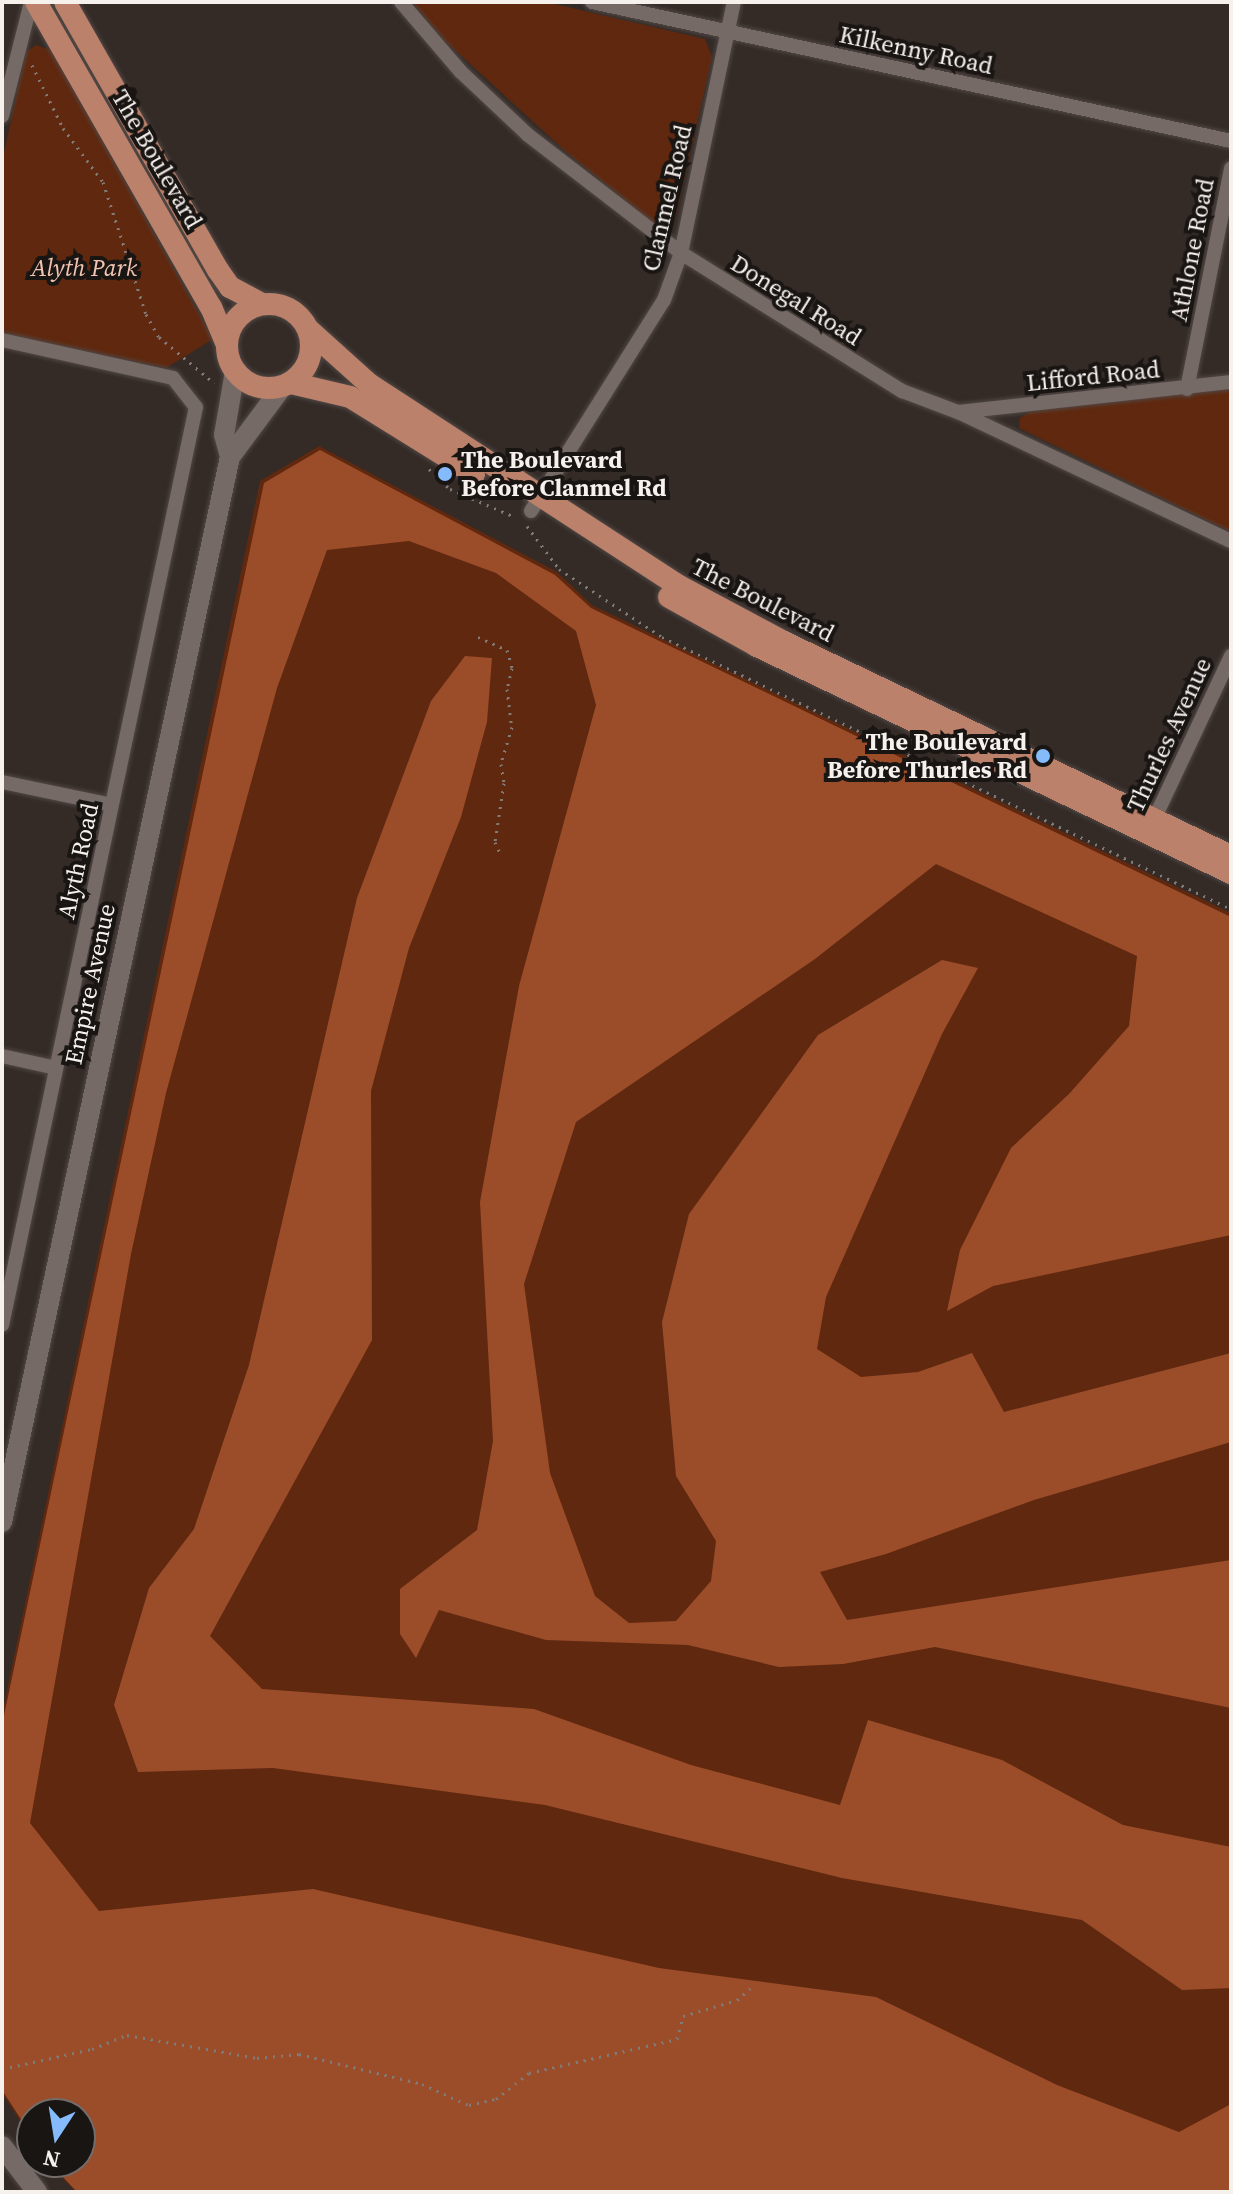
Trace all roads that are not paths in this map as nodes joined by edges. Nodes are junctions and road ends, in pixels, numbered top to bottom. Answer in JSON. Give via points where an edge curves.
{"nodes":[{"id":1,"x":34,"y":2,"type":"edge"},
{"id":2,"x":65,"y":2,"type":"edge"},
{"id":3,"x":401,"y":2,"type":"edge"},
{"id":4,"x":592,"y":2,"type":"edge"},
{"id":5,"x":734,"y":2,"type":"edge"},
{"id":6,"x":727,"y":31,"type":"junction"},
{"id":7,"x":2,"y":116,"type":"edge"},
{"id":8,"x":1231,"y":141,"type":"edge"},
{"id":9,"x":1231,"y":168,"type":"edge"},
{"id":10,"x":681,"y":253,"type":"junction"},
{"id":11,"x":262,"y":304,"type":"junction"},
{"id":12,"x":309,"y":330,"type":"junction"},
{"id":13,"x":2,"y":340,"type":"edge"},
{"id":14,"x":227,"y":345,"type":"junction"},
{"id":15,"x":235,"y":371,"type":"junction"},
{"id":16,"x":1231,"y":382,"type":"edge"},
{"id":17,"x":287,"y":384,"type":"junction"},
{"id":18,"x":1187,"y":389,"type":"junction"},
{"id":19,"x":958,"y":412,"type":"junction"},
{"id":20,"x":230,"y":457,"type":"junction"},
{"id":21,"x":535,"y":505,"type":"junction"},
{"id":22,"x":1231,"y":541,"type":"edge"},
{"id":23,"x":1231,"y":656,"type":"edge"},
{"id":24,"x":2,"y":782,"type":"edge"},
{"id":25,"x":112,"y":805,"type":"junction"},
{"id":26,"x":1150,"y":826,"type":"junction"},
{"id":27,"x":1231,"y":856,"type":"edge"},
{"id":28,"x":1231,"y":873,"type":"edge"},
{"id":29,"x":2,"y":1056,"type":"edge"},
{"id":30,"x":56,"y":1068,"type":"junction"},
{"id":31,"x":3,"y":1320,"type":"edge"},
{"id":32,"x":2,"y":1522,"type":"edge"},
{"id":33,"x":2,"y":2146,"type":"edge"},
{"id":34,"x":37,"y":2192,"type":"edge"}],
"edges":[{"from":1,"to":7,"type":"street"},
{"from":1,"to":14,"type":"main road","name":"The Boulevard","via":[[211,307]]},
{"from":2,"to":11,"type":"main road","name":"The Boulevard","via":[[218,270],[230,287]]},
{"from":3,"to":10,"type":"street","name":"Donegal Road","via":[[461,72],[528,135]]},
{"from":4,"to":6,"type":"street","name":"Kilkenny Road"},
{"from":5,"to":6,"type":"street","name":"Clanmel Road"},
{"from":6,"to":8,"type":"street","name":"Kilkenny Road"},
{"from":6,"to":10,"type":"street","name":"Clanmel Road"},
{"from":9,"to":18,"type":"street","name":"Athlone Road"},
{"from":10,"to":19,"type":"street","name":"Donegal Road","via":[[902,391]]},
{"from":10,"to":21,"type":"street","name":"Clanmel Road","via":[[664,300]]},
{"from":11,"to":12,"type":"main road","via":[[295,311]]},
{"from":11,"to":14,"type":"main road","via":[[234,323]]},
{"from":12,"to":17,"type":"main road","via":[[308,363]]},
{"from":12,"to":21,"type":"main road","name":"The Boulevard","via":[[369,384]]},
{"from":13,"to":25,"type":"street","name":"Alyth Road","via":[[173,378],[196,407]]},
{"from":14,"to":15,"type":"main road"},
{"from":15,"to":17,"type":"main road","via":[[260,387]]},
{"from":15,"to":20,"type":"main road","name":"Empire Avenue","via":[[224,435]]},
{"from":16,"to":18,"type":"street","name":"Lifford Road"},
{"from":17,"to":20,"type":"main road","name":"Empire Avenue"},
{"from":17,"to":21,"type":"main road","name":"The Boulevard","via":[[330,389],[359,402]]},
{"from":18,"to":19,"type":"street","name":"Lifford Road"},
{"from":19,"to":22,"type":"street","name":"Donegal Road"},
{"from":20,"to":32,"type":"main road","name":"Empire Avenue"},
{"from":21,"to":26,"type":"main road","name":"The Boulevard","via":[[784,642]]},
{"from":23,"to":26,"type":"street","name":"Thurles Avenue"},
{"from":24,"to":25,"type":"street"},
{"from":25,"to":30,"type":"street","name":"Alyth Road"},
{"from":26,"to":27,"type":"main road","name":"The Boulevard"},
{"from":26,"to":28,"type":"main road","name":"The Boulevard"},
{"from":29,"to":30,"type":"street"},
{"from":30,"to":31,"type":"street","name":"Alyth Road"},
{"from":33,"to":34,"type":"main road"}]}
